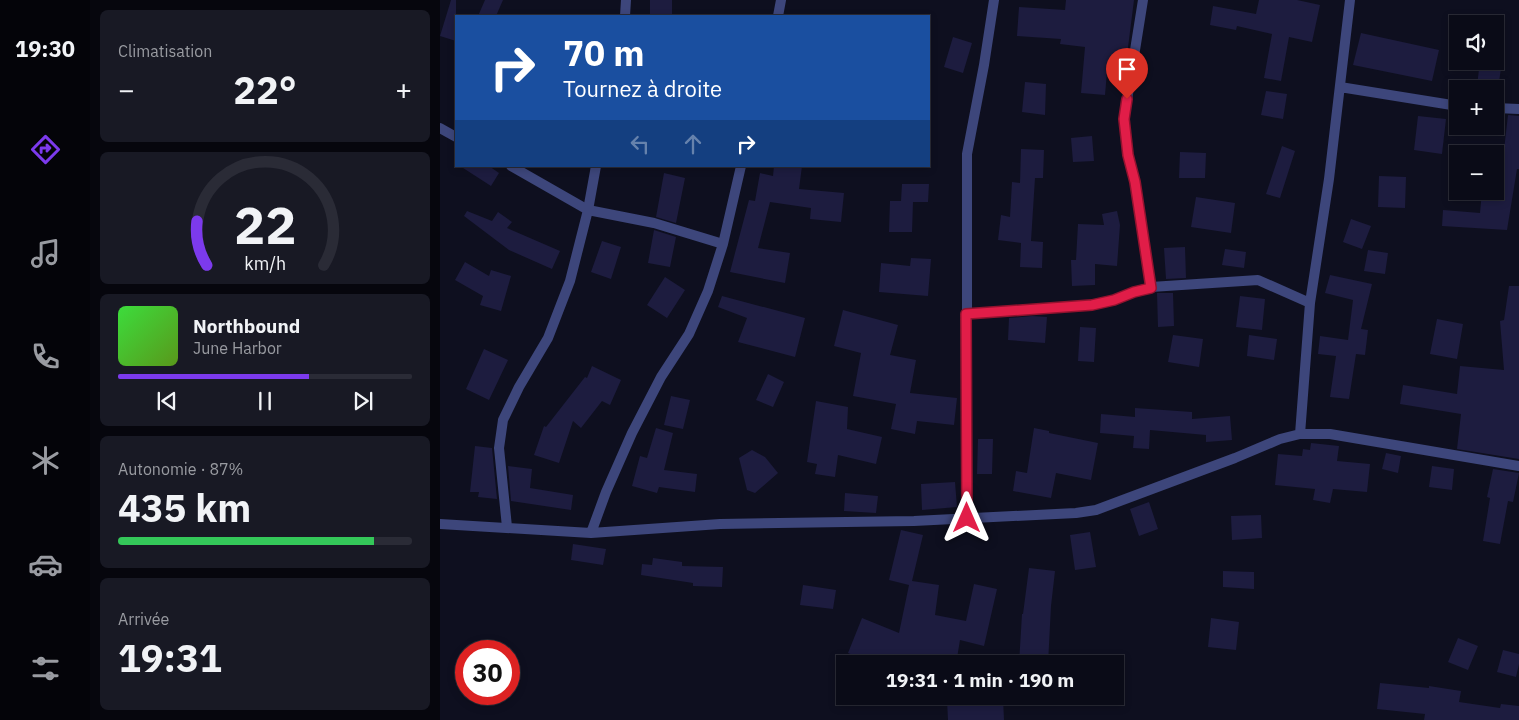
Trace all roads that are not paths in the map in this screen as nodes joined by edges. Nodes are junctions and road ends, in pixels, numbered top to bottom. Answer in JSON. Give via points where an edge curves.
{"nodes":[{"id":1,"x":626,"y":0,"type":"edge"},
{"id":2,"x":781,"y":0,"type":"edge"},
{"id":3,"x":994,"y":0,"type":"edge"},
{"id":4,"x":1143,"y":0,"type":"edge"},
{"id":5,"x":1350,"y":0,"type":"edge"},
{"id":6,"x":625,"y":15,"type":"edge"},
{"id":7,"x":778,"y":15,"type":"edge"},
{"id":8,"x":1340,"y":87,"type":"junction"},
{"id":9,"x":1449,"y":105,"type":"edge"},
{"id":10,"x":1504,"y":108,"type":"edge"},
{"id":11,"x":1519,"y":109,"type":"edge"},
{"id":12,"x":440,"y":128,"type":"edge"},
{"id":13,"x":455,"y":136,"type":"edge"},
{"id":14,"x":513,"y":167,"type":"edge"},
{"id":15,"x":596,"y":167,"type":"edge"},
{"id":16,"x":741,"y":167,"type":"edge"},
{"id":17,"x":588,"y":210,"type":"junction"},
{"id":18,"x":723,"y":244,"type":"junction"},
{"id":19,"x":1151,"y":288,"type":"junction"},
{"id":20,"x":1310,"y":303,"type":"junction"},
{"id":21,"x":966,"y":314,"type":"junction"},
{"id":22,"x":1300,"y":434,"type":"junction"},
{"id":23,"x":1519,"y":466,"type":"edge"},
{"id":24,"x":967,"y":518,"type":"junction"},
{"id":25,"x":440,"y":524,"type":"edge"},
{"id":26,"x":507,"y":526,"type":"junction"},
{"id":27,"x":591,"y":532,"type":"junction"}],
"edges":[{"from":1,"to":6,"type":"street"},
{"from":2,"to":7,"type":"street"},
{"from":3,"to":21,"type":"street","via":[[968,154]]},
{"from":4,"to":19,"type":"street","via":[[1124,119]]},
{"from":5,"to":8,"type":"street"},
{"from":8,"to":9,"type":"street"},
{"from":8,"to":20,"type":"street"},
{"from":10,"to":11,"type":"street"},
{"from":12,"to":13,"type":"street"},
{"from":14,"to":17,"type":"street"},
{"from":15,"to":17,"type":"street"},
{"from":16,"to":18,"type":"street"},
{"from":17,"to":18,"type":"street","via":[[654,223]]},
{"from":17,"to":26,"type":"street","via":[[570,281],[548,338],[503,420],[500,448]]},
{"from":18,"to":27,"type":"street","via":[[708,291],[688,334],[632,433]]},
{"from":19,"to":20,"type":"street","via":[[1258,280]]},
{"from":19,"to":21,"type":"street","via":[[1092,305]]},
{"from":20,"to":22,"type":"street"},
{"from":21,"to":24,"type":"street"},
{"from":22,"to":23,"type":"street","via":[[1330,434]]},
{"from":22,"to":24,"type":"street","via":[[1280,438],[1096,510]]},
{"from":24,"to":27,"type":"street","via":[[720,524]]},
{"from":25,"to":26,"type":"street"},
{"from":26,"to":27,"type":"street"}]}
